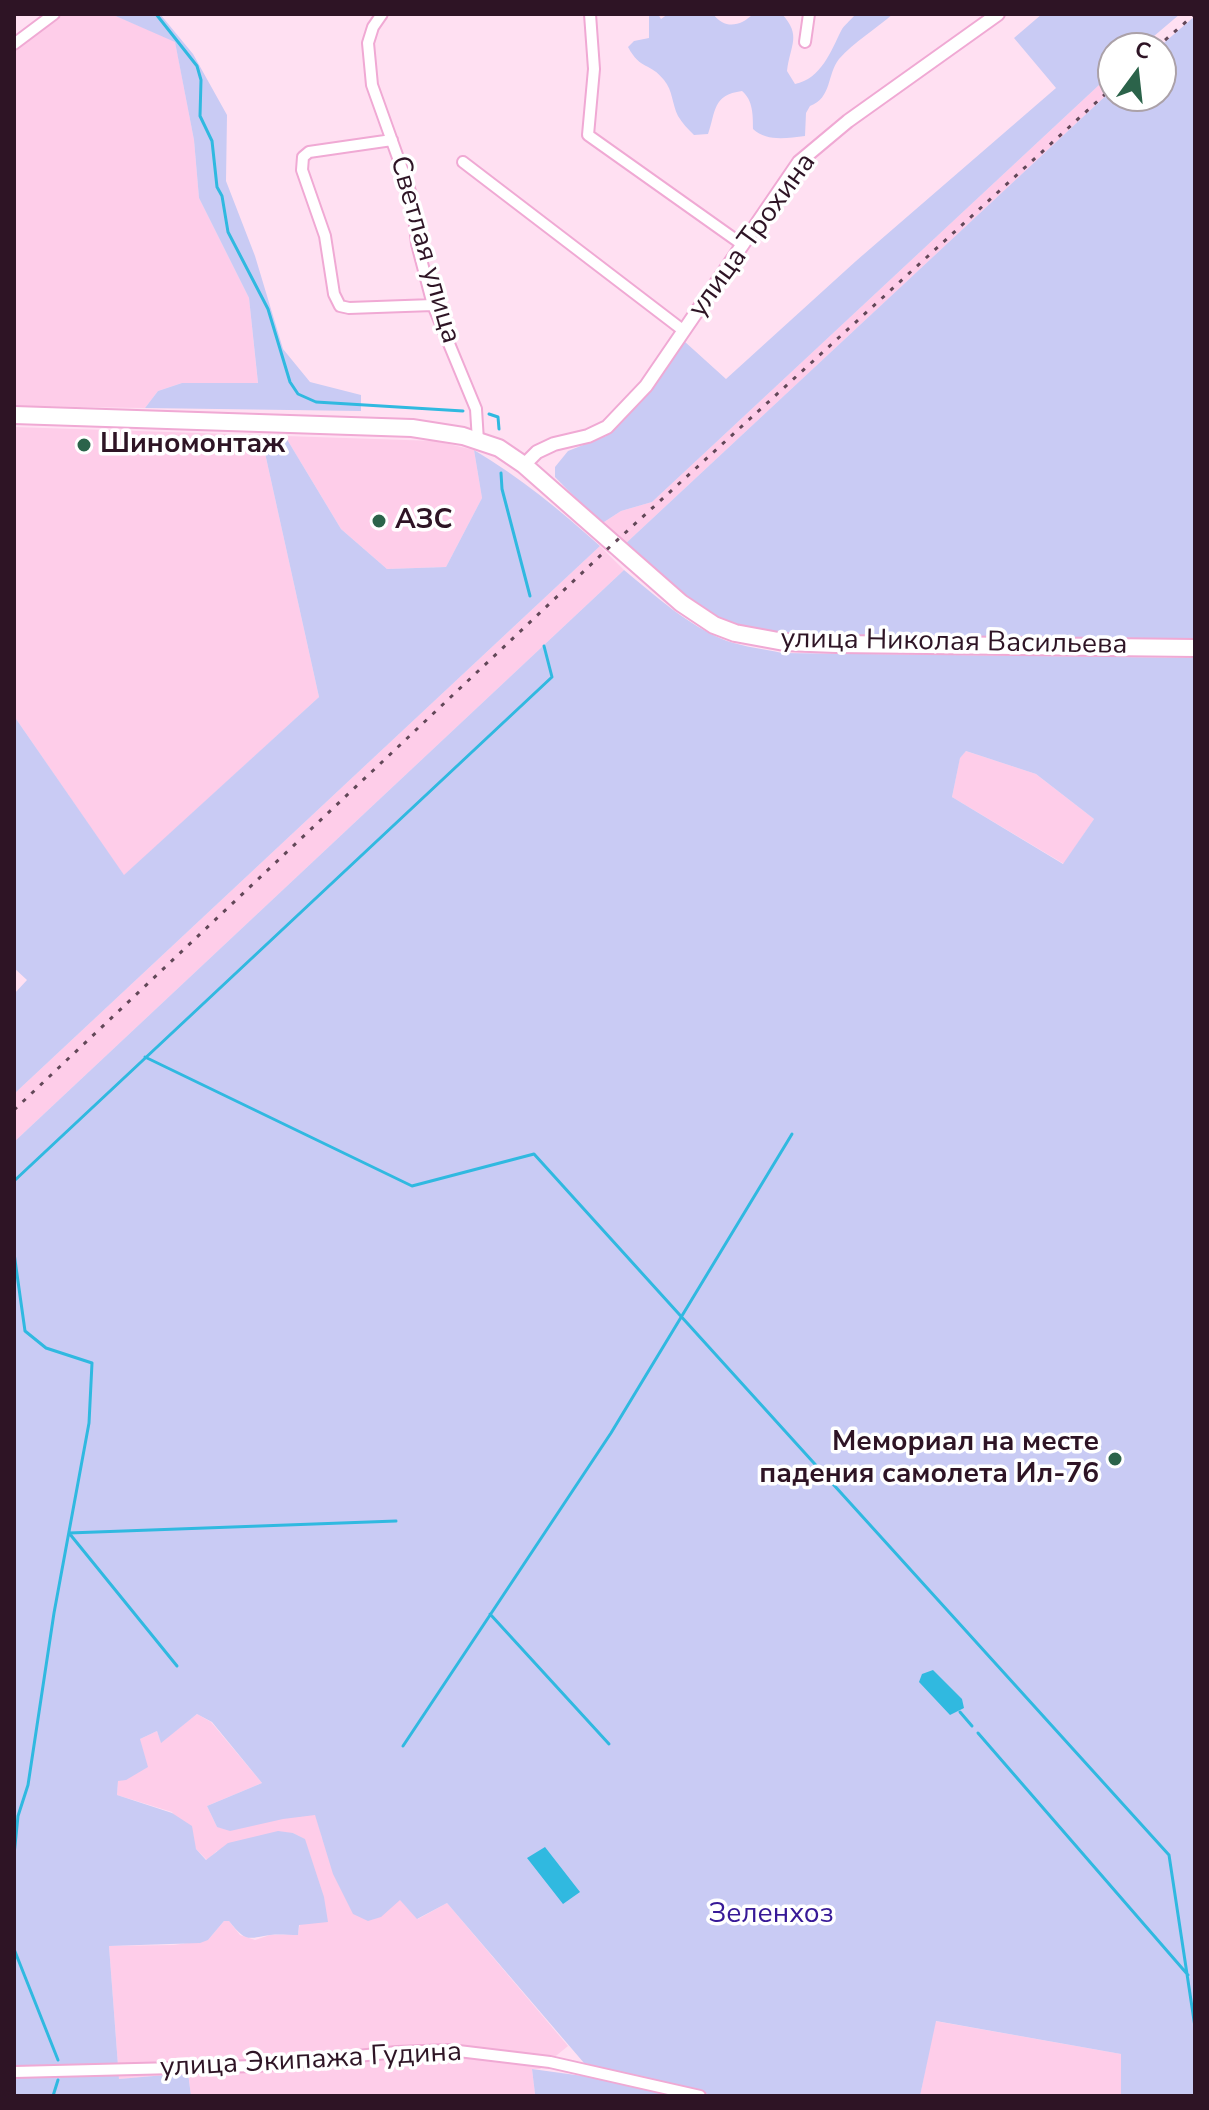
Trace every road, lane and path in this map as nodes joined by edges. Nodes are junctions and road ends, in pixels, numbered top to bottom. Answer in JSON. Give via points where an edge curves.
{"nodes":[{"id":1,"x":54,"y":14,"type":"edge"},
{"id":2,"x":382,"y":14,"type":"edge"},
{"id":3,"x":590,"y":14,"type":"edge"},
{"id":4,"x":809,"y":14,"type":"edge"},
{"id":5,"x":998,"y":14,"type":"edge"},
{"id":6,"x":805,"y":42,"type":"dead end"},
{"id":7,"x":14,"y":44,"type":"edge"},
{"id":8,"x":392,"y":140,"type":"junction"},
{"id":9,"x":463,"y":162,"type":"dead end"},
{"id":10,"x":743,"y":245,"type":"junction"},
{"id":11,"x":433,"y":305,"type":"junction"},
{"id":12,"x":684,"y":331,"type":"junction"},
{"id":13,"x":14,"y":415,"type":"edge"},
{"id":14,"x":478,"y":441,"type":"junction"},
{"id":15,"x":524,"y":465,"type":"junction"},
{"id":16,"x":1195,"y":648,"type":"edge"},
{"id":17,"x":14,"y":2072,"type":"edge"},
{"id":18,"x":700,"y":2096,"type":"edge"}],
"edges":[{"from":1,"to":7,"type":"street"},
{"from":2,"to":8,"type":"street","name":"Светлая улица","via":[[369,36],[369,55],[372,85]]},
{"from":3,"to":10,"type":"street","via":[[594,69],[588,135]]},
{"from":4,"to":6,"type":"street"},
{"from":5,"to":10,"type":"street","name":"улица Трохина","via":[[813,149]]},
{"from":8,"to":11,"type":"street","name":"Светлая улица","via":[[412,197],[417,244]]},
{"from":8,"to":11,"type":"street","via":[[309,152],[302,170],[325,236],[340,306]]},
{"from":9,"to":12,"type":"street"},
{"from":10,"to":12,"type":"street","name":"улица Трохина"},
{"from":11,"to":14,"type":"street","name":"Светлая улица","via":[[476,409]]},
{"from":12,"to":15,"type":"street","name":"улица Трохина","via":[[646,386],[607,427],[554,444]]},
{"from":13,"to":14,"type":"main road","name":"улица Николая Васильева","via":[[377,426],[443,431]]},
{"from":14,"to":15,"type":"main road","name":"улица Николая Васильева"},
{"from":15,"to":16,"type":"main road","name":"улица Николая Васильева","via":[[681,603],[735,633],[836,644]]},
{"from":17,"to":18,"type":"street","name":"улица Экипажа Гудина","via":[[257,2066],[450,2050],[550,2062]]}]}
